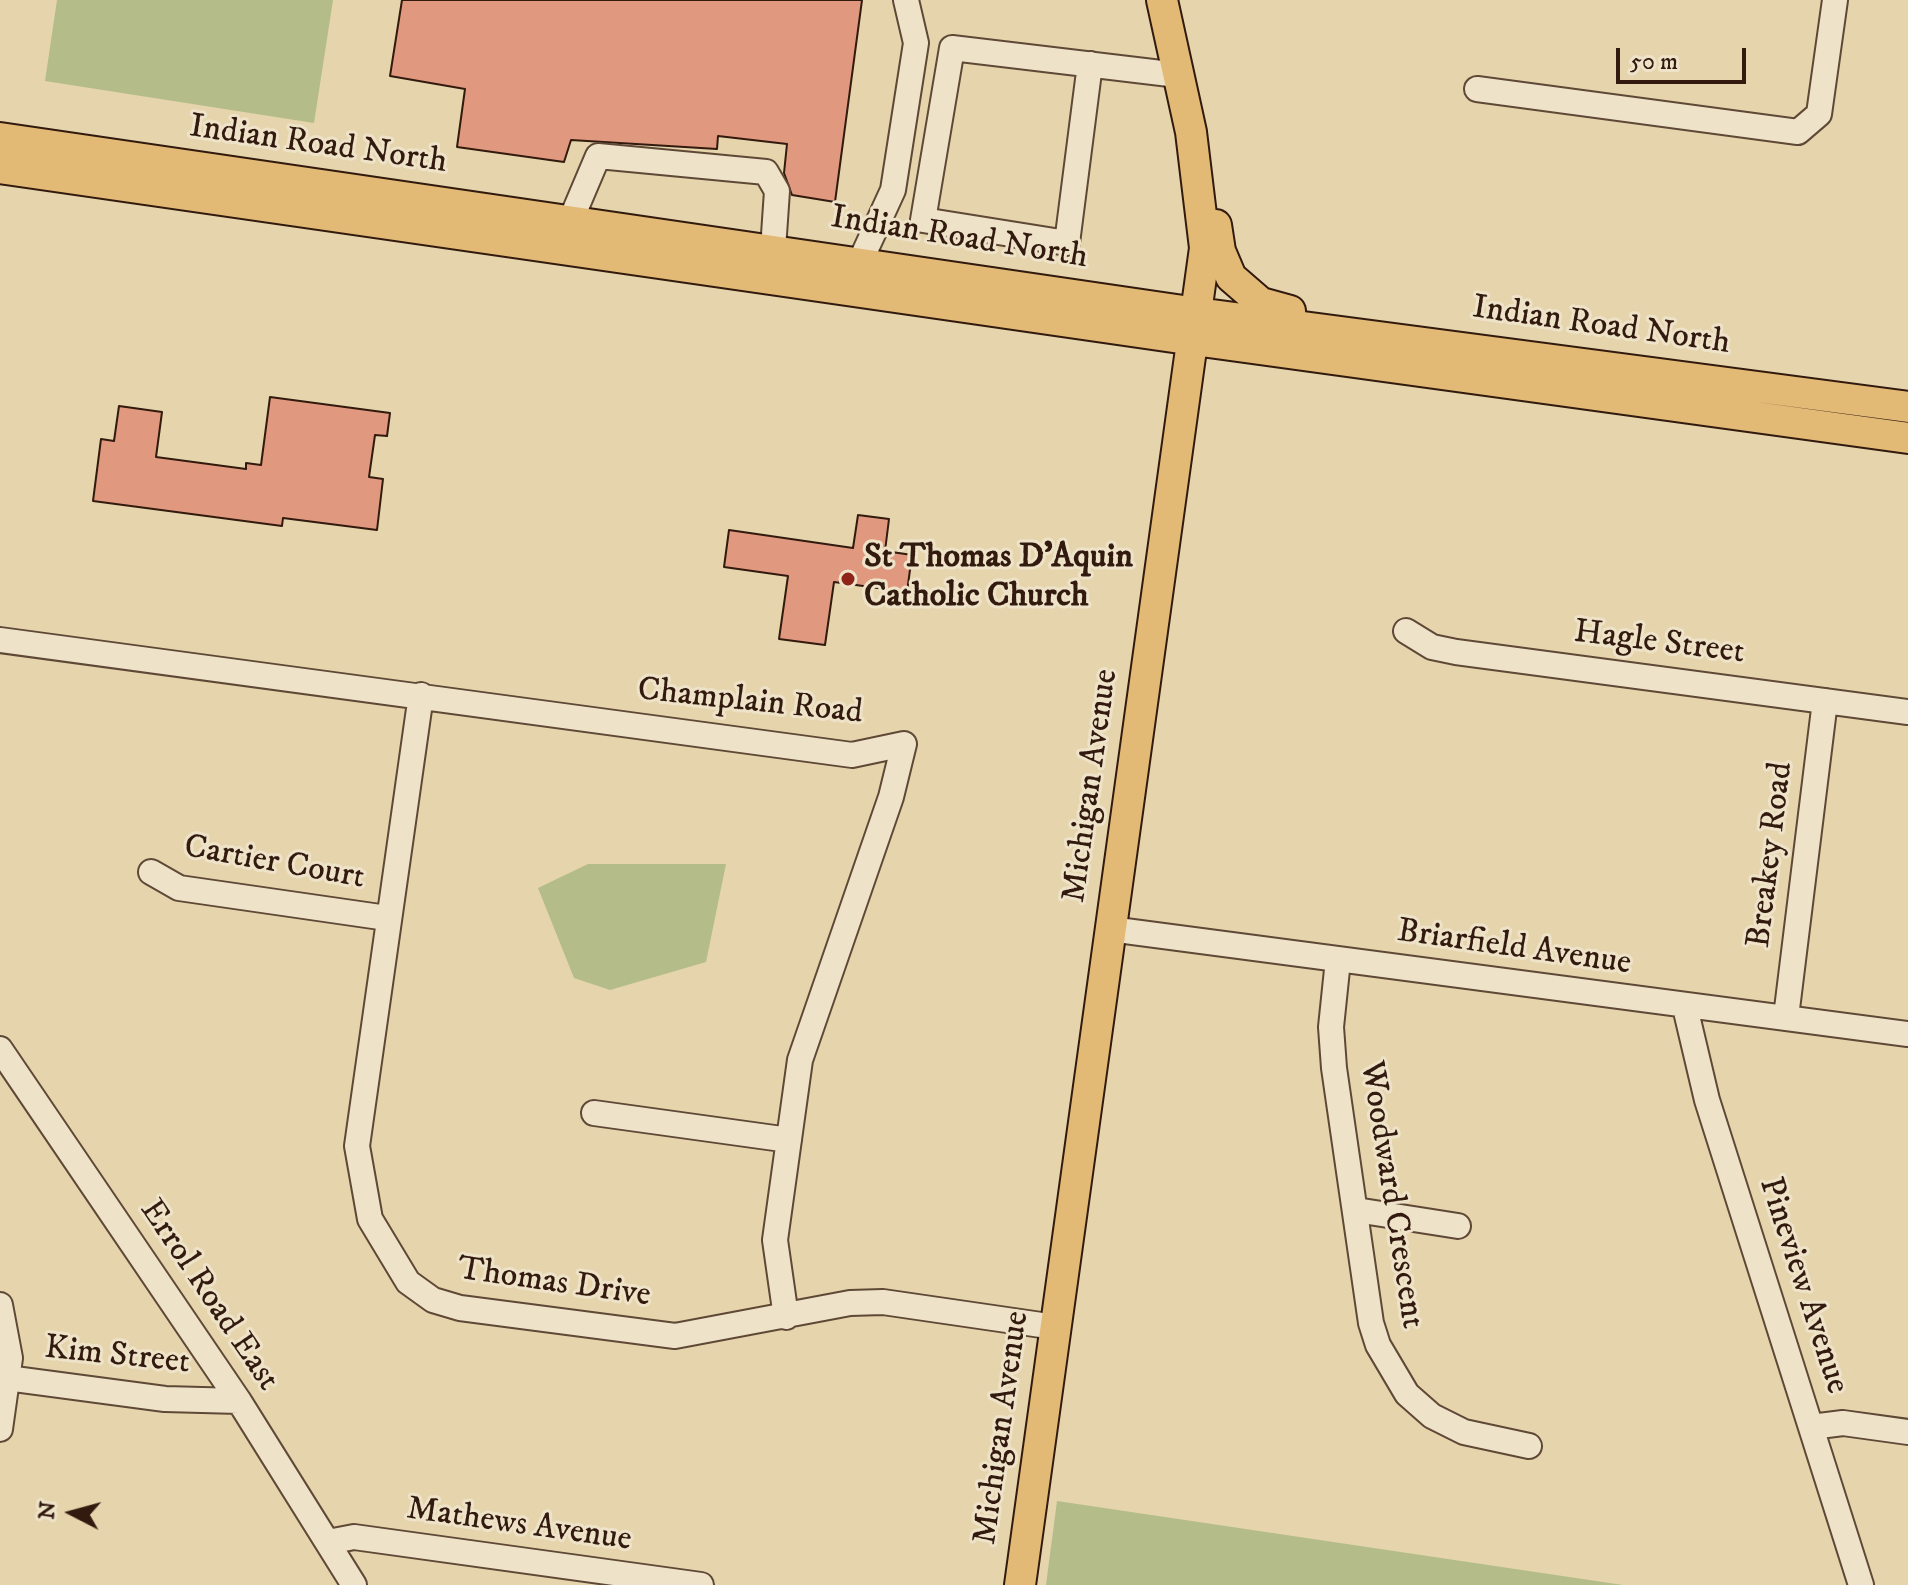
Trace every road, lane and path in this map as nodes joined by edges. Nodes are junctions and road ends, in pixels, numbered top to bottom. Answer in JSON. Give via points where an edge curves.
{"nodes":[{"id":1,"x":906,"y":0,"type":"edge"},
{"id":2,"x":1162,"y":0,"type":"edge"},
{"id":3,"x":1835,"y":0,"type":"edge"},
{"id":4,"x":916,"y":43,"type":"junction"},
{"id":5,"x":952,"y":48,"type":"junction"},
{"id":6,"x":1090,"y":64,"type":"junction"},
{"id":7,"x":1178,"y":75,"type":"junction"},
{"id":8,"x":1477,"y":89,"type":"dead end"},
{"id":9,"x":1191,"y":132,"type":"junction"},
{"id":10,"x":0,"y":138,"type":"edge"},
{"id":11,"x":0,"y":168,"type":"edge"},
{"id":12,"x":883,"y":215,"type":"junction"},
{"id":13,"x":923,"y":220,"type":"junction"},
{"id":14,"x":570,"y":222,"type":"junction"},
{"id":15,"x":773,"y":249,"type":"junction"},
{"id":16,"x":860,"y":262,"type":"junction"},
{"id":17,"x":1196,"y":326,"type":"junction"},
{"id":18,"x":1360,"y":332,"type":"junction"},
{"id":19,"x":1908,"y":407,"type":"edge"},
{"id":20,"x":1908,"y":438,"type":"edge"},
{"id":21,"x":1406,"y":631,"type":"dead end"},
{"id":22,"x":0,"y":640,"type":"edge"},
{"id":23,"x":421,"y":695,"type":"junction"},
{"id":24,"x":1825,"y":701,"type":"junction"},
{"id":25,"x":1908,"y":712,"type":"edge"},
{"id":26,"x":151,"y":872,"type":"dead end"},
{"id":27,"x":387,"y":918,"type":"junction"},
{"id":28,"x":1110,"y":929,"type":"junction"},
{"id":29,"x":1338,"y":960,"type":"junction"},
{"id":30,"x":1685,"y":1007,"type":"junction"},
{"id":31,"x":1786,"y":1017,"type":"junction"},
{"id":32,"x":1908,"y":1034,"type":"edge"},
{"id":33,"x":0,"y":1049,"type":"edge"},
{"id":34,"x":594,"y":1113,"type":"dead end"},
{"id":35,"x":789,"y":1140,"type":"junction"},
{"id":36,"x":1356,"y":1210,"type":"junction"},
{"id":37,"x":1458,"y":1226,"type":"dead end"},
{"id":38,"x":0,"y":1305,"type":"edge"},
{"id":39,"x":786,"y":1317,"type":"junction"},
{"id":40,"x":1055,"y":1327,"type":"junction"},
{"id":41,"x":4,"y":1388,"type":"edge"},
{"id":42,"x":239,"y":1401,"type":"junction"},
{"id":43,"x":1811,"y":1427,"type":"junction"},
{"id":44,"x":0,"y":1429,"type":"edge"},
{"id":45,"x":1908,"y":1432,"type":"edge"},
{"id":46,"x":1529,"y":1446,"type":"dead end"},
{"id":47,"x":328,"y":1542,"type":"junction"},
{"id":48,"x":354,"y":1585,"type":"edge"},
{"id":49,"x":701,"y":1585,"type":"edge"},
{"id":50,"x":1020,"y":1585,"type":"edge"},
{"id":51,"x":1861,"y":1585,"type":"edge"}],
"edges":[{"from":1,"to":4,"type":"street"},
{"from":2,"to":7,"type":"main road","name":"Michigan Avenue"},
{"from":3,"to":8,"type":"street","via":[[1819,114],[1798,132]]},
{"from":4,"to":5,"type":"street"},
{"from":4,"to":12,"type":"street","via":[[893,190]]},
{"from":5,"to":6,"type":"street"},
{"from":5,"to":13,"type":"street"},
{"from":6,"to":7,"type":"street"},
{"from":6,"to":13,"type":"street","via":[[1067,243]]},
{"from":7,"to":9,"type":"main road","name":"Michigan Avenue"},
{"from":9,"to":17,"type":"main road","name":"Michigan Avenue","via":[[1206,238]]},
{"from":9,"to":18,"type":"main road","via":[[1209,174],[1217,237],[1231,277],[1261,303]]},
{"from":10,"to":14,"type":"main road","name":"Indian Road North"},
{"from":11,"to":17,"type":"main road","name":"Indian Road North"},
{"from":12,"to":13,"type":"street"},
{"from":12,"to":16,"type":"street"},
{"from":14,"to":15,"type":"main road","name":"Indian Road North"},
{"from":14,"to":15,"type":"street","via":[[598,156],[766,172],[777,191]]},
{"from":15,"to":16,"type":"main road","name":"Indian Road North"},
{"from":16,"to":17,"type":"main road","name":"Indian Road North"},
{"from":17,"to":18,"type":"main road","name":"Indian Road North"},
{"from":17,"to":20,"type":"main road","name":"Indian Road North"},
{"from":17,"to":28,"type":"main road","name":"Michigan Avenue"},
{"from":18,"to":19,"type":"main road","name":"Indian Road North"},
{"from":21,"to":24,"type":"street","name":"Hagle Street","via":[[1432,647],[1456,652]]},
{"from":22,"to":23,"type":"street","name":"Champlain Road"},
{"from":23,"to":27,"type":"street","name":"Thomas Drive"},
{"from":23,"to":35,"type":"street","name":"Champlain Road","via":[[852,755],[904,744],[891,797],[804,1042]]},
{"from":24,"to":25,"type":"street","name":"Hagle Street"},
{"from":24,"to":31,"type":"street","name":"Breakey Road"},
{"from":26,"to":27,"type":"street","name":"Cartier Court","via":[[179,888]]},
{"from":27,"to":39,"type":"street","name":"Thomas Drive","via":[[357,1146],[370,1219],[408,1282],[433,1300],[460,1308],[675,1336]]},
{"from":28,"to":29,"type":"street","name":"Briarfield Avenue"},
{"from":28,"to":40,"type":"main road","name":"Michigan Avenue"},
{"from":29,"to":30,"type":"street","name":"Briarfield Avenue"},
{"from":29,"to":36,"type":"street","name":"Woodward Crescent","via":[[1332,1044]]},
{"from":30,"to":31,"type":"street","name":"Briarfield Avenue"},
{"from":30,"to":43,"type":"street","name":"Pineview Avenue","via":[[1707,1100]]},
{"from":31,"to":32,"type":"street","name":"Briarfield Avenue"},
{"from":33,"to":42,"type":"street","name":"Errol Road East"},
{"from":34,"to":35,"type":"street"},
{"from":35,"to":39,"type":"street","name":"Champlain Road","via":[[775,1240]]},
{"from":36,"to":37,"type":"street"},
{"from":36,"to":46,"type":"street","name":"Woodward Crescent","via":[[1371,1323],[1385,1362],[1402,1387],[1448,1426]]},
{"from":38,"to":41,"type":"street","via":[[9,1340]]},
{"from":39,"to":40,"type":"street","name":"Thomas Drive","via":[[850,1303],[883,1302]]},
{"from":40,"to":50,"type":"main road","name":"Michigan Avenue"},
{"from":41,"to":42,"type":"street","name":"Kim Street"},
{"from":41,"to":44,"type":"street"},
{"from":42,"to":47,"type":"street","name":"Errol Road East"},
{"from":43,"to":45,"type":"street","via":[[1843,1423]]},
{"from":43,"to":51,"type":"street","name":"Pineview Avenue"},
{"from":47,"to":48,"type":"street","name":"Errol Road East"},
{"from":47,"to":49,"type":"street","name":"Mathews Avenue","via":[[354,1537]]}]}
